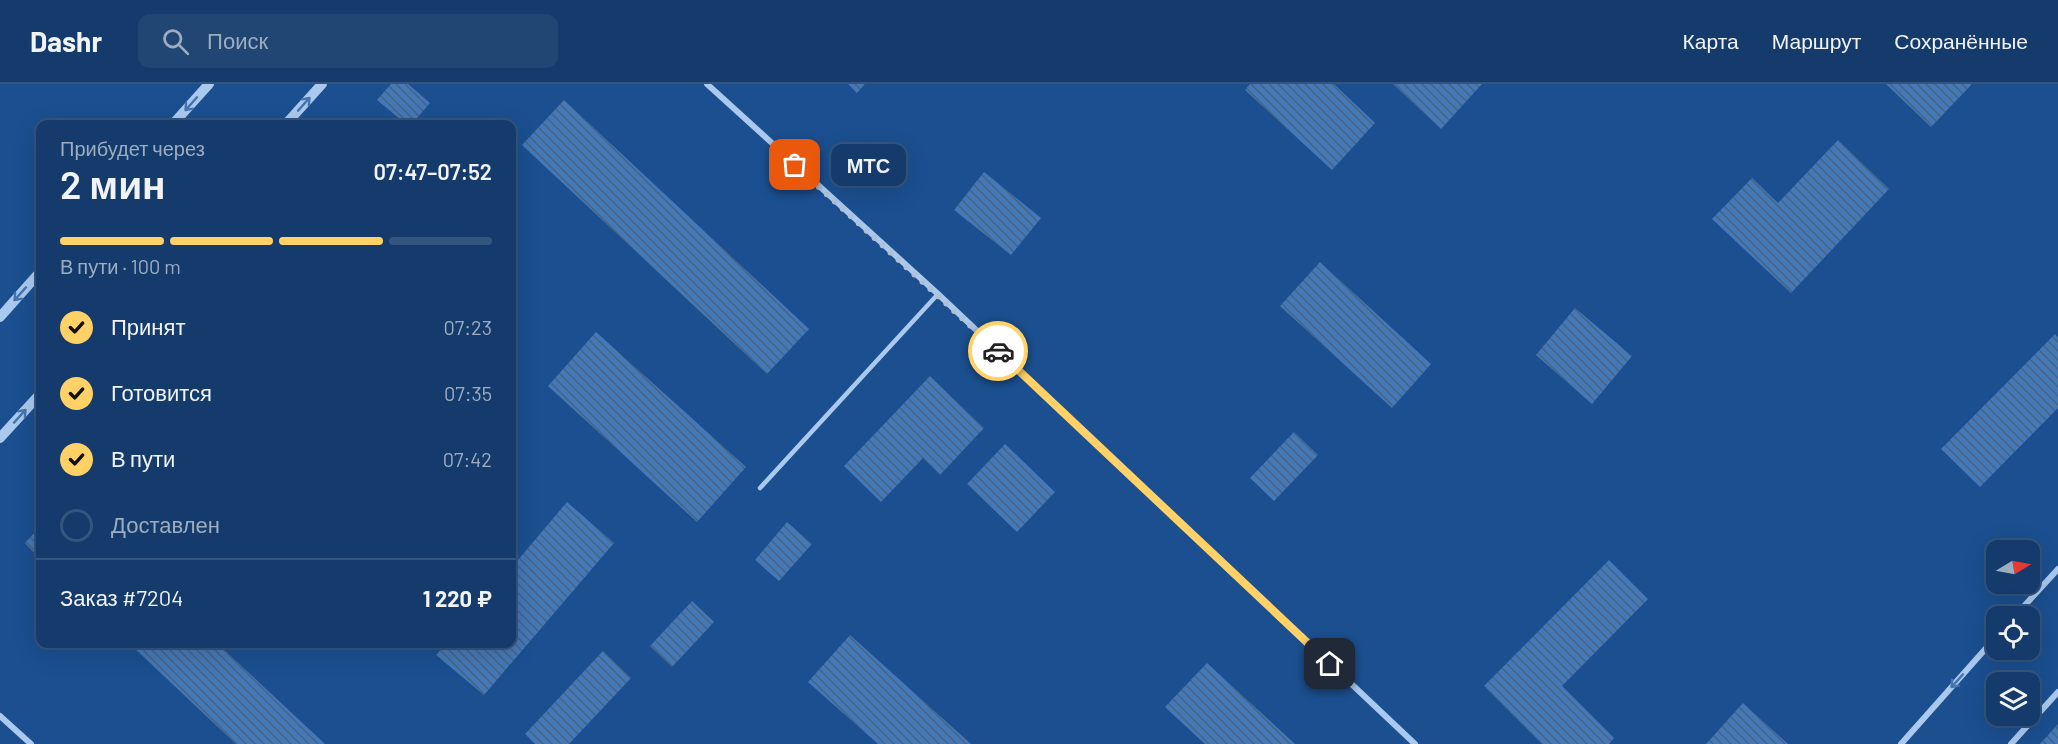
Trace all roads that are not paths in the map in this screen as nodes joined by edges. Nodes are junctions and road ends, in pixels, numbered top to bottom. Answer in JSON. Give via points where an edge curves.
{"nodes":[{"id":1,"x":209,"y":84,"type":"edge"},
{"id":2,"x":322,"y":84,"type":"edge"},
{"id":3,"x":707,"y":84,"type":"edge"},
{"id":4,"x":177,"y":120,"type":"edge"},
{"id":5,"x":290,"y":120,"type":"edge"},
{"id":6,"x":36,"y":276,"type":"edge"},
{"id":7,"x":938,"y":294,"type":"junction"},
{"id":8,"x":0,"y":317,"type":"edge"},
{"id":9,"x":36,"y":398,"type":"edge"},
{"id":10,"x":0,"y":438,"type":"edge"},
{"id":11,"x":760,"y":488,"type":"dead end"},
{"id":12,"x":2058,"y":568,"type":"edge"},
{"id":13,"x":2024,"y":606,"type":"edge"},
{"id":14,"x":1986,"y":648,"type":"edge"},
{"id":15,"x":2058,"y":692,"type":"edge"},
{"id":16,"x":0,"y":716,"type":"edge"},
{"id":17,"x":31,"y":744,"type":"edge"},
{"id":18,"x":1415,"y":744,"type":"edge"},
{"id":19,"x":1900,"y":744,"type":"edge"},
{"id":20,"x":2011,"y":744,"type":"edge"}],
"edges":[{"from":1,"to":4,"type":"street","one_way":true},
{"from":5,"to":2,"type":"street","one_way":true},
{"from":3,"to":7,"type":"street"},
{"from":6,"to":8,"type":"street","one_way":true},
{"from":7,"to":11,"type":"lane"},
{"from":7,"to":18,"type":"street"},
{"from":10,"to":9,"type":"street","one_way":true},
{"from":12,"to":13,"type":"street"},
{"from":14,"to":19,"type":"street","one_way":true},
{"from":15,"to":20,"type":"street"},
{"from":16,"to":17,"type":"street"}]}
